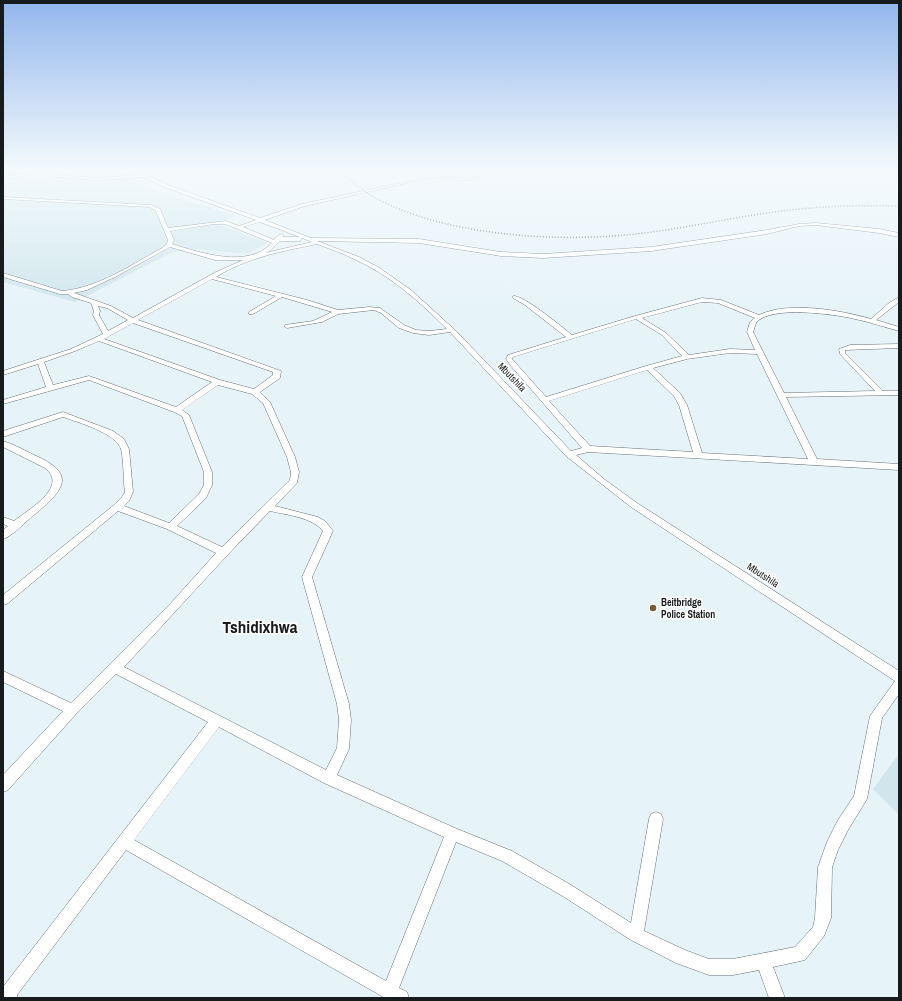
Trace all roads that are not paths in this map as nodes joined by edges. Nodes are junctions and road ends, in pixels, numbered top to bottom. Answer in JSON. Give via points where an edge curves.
{"nodes":[{"id":1,"x":161,"y":217,"type":"edge"},
{"id":2,"x":251,"y":217,"type":"edge"},
{"id":3,"x":270,"y":217,"type":"edge"},
{"id":4,"x":260,"y":220,"type":"junction"},
{"id":5,"x":240,"y":227,"type":"junction"},
{"id":6,"x":167,"y":230,"type":"junction"},
{"id":7,"x":284,"y":231,"type":"junction"},
{"id":8,"x":899,"y":236,"type":"edge"},
{"id":9,"x":345,"y":240,"type":"junction"},
{"id":10,"x":275,"y":242,"type":"junction"},
{"id":11,"x":304,"y":242,"type":"junction"},
{"id":12,"x":320,"y":244,"type":"junction"},
{"id":13,"x":169,"y":245,"type":"junction"},
{"id":14,"x":215,"y":258,"type":"junction"},
{"id":15,"x":250,"y":258,"type":"junction"},
{"id":16,"x":224,"y":270,"type":"junction"},
{"id":17,"x":3,"y":275,"type":"edge"},
{"id":18,"x":211,"y":278,"type":"junction"},
{"id":19,"x":71,"y":294,"type":"junction"},
{"id":20,"x":281,"y":295,"type":"junction"},
{"id":21,"x":515,"y":297,"type":"dead end"},
{"id":22,"x":899,"y":299,"type":"edge"},
{"id":23,"x":94,"y":303,"type":"junction"},
{"id":24,"x":337,"y":312,"type":"junction"},
{"id":25,"x":251,"y":313,"type":"dead end"},
{"id":26,"x":637,"y":317,"type":"junction"},
{"id":27,"x":757,"y":318,"type":"junction"},
{"id":28,"x":134,"y":321,"type":"junction"},
{"id":29,"x":872,"y":321,"type":"junction"},
{"id":30,"x":287,"y":326,"type":"dead end"},
{"id":31,"x":899,"y":329,"type":"edge"},
{"id":32,"x":451,"y":330,"type":"junction"},
{"id":33,"x":103,"y":337,"type":"junction"},
{"id":34,"x":571,"y":337,"type":"junction"},
{"id":35,"x":899,"y":346,"type":"edge"},
{"id":36,"x":760,"y":352,"type":"junction"},
{"id":37,"x":687,"y":357,"type":"junction"},
{"id":38,"x":40,"y":361,"type":"junction"},
{"id":39,"x":648,"y":367,"type":"junction"},
{"id":40,"x":3,"y":373,"type":"edge"},
{"id":41,"x":217,"y":382,"type":"junction"},
{"id":42,"x":50,"y":388,"type":"junction"},
{"id":43,"x":255,"y":392,"type":"junction"},
{"id":44,"x":899,"y":393,"type":"edge"},
{"id":45,"x":882,"y":394,"type":"junction"},
{"id":46,"x":780,"y":395,"type":"junction"},
{"id":47,"x":545,"y":400,"type":"junction"},
{"id":48,"x":3,"y":402,"type":"edge"},
{"id":49,"x":177,"y":410,"type":"junction"},
{"id":50,"x":3,"y":434,"type":"edge"},
{"id":51,"x":3,"y":444,"type":"edge"},
{"id":52,"x":588,"y":449,"type":"junction"},
{"id":53,"x":570,"y":454,"type":"junction"},
{"id":54,"x":698,"y":454,"type":"junction"},
{"id":55,"x":814,"y":462,"type":"junction"},
{"id":56,"x":899,"y":466,"type":"edge"},
{"id":57,"x":268,"y":507,"type":"junction"},
{"id":58,"x":117,"y":508,"type":"junction"},
{"id":59,"x":3,"y":520,"type":"edge"},
{"id":60,"x":16,"y":525,"type":"junction"},
{"id":61,"x":170,"y":527,"type":"junction"},
{"id":62,"x":3,"y":535,"type":"edge"},
{"id":63,"x":223,"y":552,"type":"junction"},
{"id":64,"x":3,"y":601,"type":"edge"},
{"id":65,"x":115,"y":668,"type":"junction"},
{"id":66,"x":3,"y":676,"type":"edge"},
{"id":67,"x":899,"y":677,"type":"edge"},
{"id":68,"x":899,"y":684,"type":"edge"},
{"id":69,"x":72,"y":710,"type":"junction"},
{"id":70,"x":217,"y":720,"type":"junction"},
{"id":71,"x":329,"y":778,"type":"junction"},
{"id":72,"x":3,"y":785,"type":"edge"},
{"id":73,"x":656,"y":819,"type":"dead end"},
{"id":74,"x":452,"y":834,"type":"junction"},
{"id":75,"x":125,"y":842,"type":"junction"},
{"id":76,"x":636,"y":935,"type":"junction"},
{"id":77,"x":763,"y":960,"type":"junction"},
{"id":78,"x":396,"y":994,"type":"edge"},
{"id":79,"x":10,"y":998,"type":"edge"},
{"id":80,"x":777,"y":998,"type":"edge"}],
"edges":[{"from":1,"to":6,"type":"street"},
{"from":2,"to":4,"type":"street","name":"Mbutshila"},
{"from":3,"to":4,"type":"street"},
{"from":4,"to":5,"type":"street"},
{"from":4,"to":7,"type":"street","name":"Mbutshila"},
{"from":5,"to":6,"type":"street","via":[[221,222]]},
{"from":5,"to":10,"type":"street"},
{"from":6,"to":13,"type":"street","via":[[171,240]]},
{"from":7,"to":10,"type":"street"},
{"from":7,"to":11,"type":"street","name":"Mbutshila"},
{"from":8,"to":9,"type":"street","via":[[879,231],[816,224],[644,250],[543,256],[501,254],[419,241]]},
{"from":9,"to":11,"type":"street"},
{"from":9,"to":12,"type":"street"},
{"from":10,"to":11,"type":"street"},
{"from":10,"to":11,"type":"street"},
{"from":10,"to":15,"type":"street","via":[[268,250]]},
{"from":11,"to":12,"type":"street","name":"Mbutshila"},
{"from":11,"to":15,"type":"street","via":[[286,251]]},
{"from":12,"to":32,"type":"street","name":"Mbutshila","via":[[372,265],[402,284]]},
{"from":13,"to":14,"type":"street"},
{"from":13,"to":19,"type":"street","via":[[92,286]]},
{"from":14,"to":15,"type":"street"},
{"from":14,"to":16,"type":"street"},
{"from":15,"to":16,"type":"street"},
{"from":16,"to":18,"type":"street"},
{"from":17,"to":19,"type":"street"},
{"from":18,"to":20,"type":"street"},
{"from":18,"to":28,"type":"street"},
{"from":19,"to":23,"type":"street"},
{"from":20,"to":24,"type":"street"},
{"from":20,"to":25,"type":"street"},
{"from":21,"to":34,"type":"street"},
{"from":22,"to":29,"type":"street"},
{"from":23,"to":28,"type":"street","via":[[121,312]]},
{"from":23,"to":33,"type":"street"},
{"from":24,"to":30,"type":"street","via":[[318,322]]},
{"from":24,"to":32,"type":"street","via":[[377,309],[409,332],[433,333]]},
{"from":26,"to":27,"type":"street","via":[[708,299],[719,301]]},
{"from":26,"to":34,"type":"street"},
{"from":26,"to":37,"type":"street","via":[[664,334]]},
{"from":27,"to":29,"type":"street","via":[[780,311],[801,311],[846,315]]},
{"from":27,"to":36,"type":"street","via":[[750,326],[750,332]]},
{"from":28,"to":33,"type":"street"},
{"from":28,"to":43,"type":"street","via":[[277,371],[277,376]]},
{"from":29,"to":31,"type":"street"},
{"from":32,"to":53,"type":"street","name":"Mbutshila"},
{"from":33,"to":38,"type":"street"},
{"from":33,"to":41,"type":"street"},
{"from":34,"to":47,"type":"street","via":[[510,356],[510,362]]},
{"from":35,"to":45,"type":"street","via":[[850,347],[842,350],[842,353]]},
{"from":36,"to":37,"type":"street","via":[[730,351]]},
{"from":36,"to":46,"type":"street"},
{"from":37,"to":39,"type":"street"},
{"from":38,"to":40,"type":"street"},
{"from":38,"to":42,"type":"street"},
{"from":39,"to":47,"type":"street"},
{"from":39,"to":54,"type":"street","via":[[677,395],[683,405]]},
{"from":41,"to":43,"type":"street"},
{"from":41,"to":49,"type":"street"},
{"from":42,"to":48,"type":"street"},
{"from":42,"to":49,"type":"street","via":[[81,379],[92,379]]},
{"from":43,"to":57,"type":"street","via":[[269,408],[295,472],[294,481]]},
{"from":44,"to":45,"type":"street"},
{"from":45,"to":46,"type":"street"},
{"from":46,"to":55,"type":"street"},
{"from":47,"to":52,"type":"street"},
{"from":49,"to":61,"type":"street","via":[[188,419],[208,472],[208,485],[203,496]]},
{"from":50,"to":58,"type":"street","via":[[63,414],[110,433],[121,441],[125,449],[129,492]]},
{"from":51,"to":60,"type":"street","via":[[54,470],[58,480],[51,496]]},
{"from":52,"to":53,"type":"street"},
{"from":52,"to":54,"type":"street"},
{"from":53,"to":67,"type":"street","name":"Mbutshila","via":[[634,505]]},
{"from":54,"to":55,"type":"street"},
{"from":55,"to":56,"type":"street"},
{"from":57,"to":63,"type":"street"},
{"from":57,"to":71,"type":"street","via":[[315,519],[328,531],[307,577],[343,704],[345,720],[343,749]]},
{"from":58,"to":61,"type":"street"},
{"from":58,"to":64,"type":"street"},
{"from":59,"to":60,"type":"street"},
{"from":60,"to":62,"type":"street"},
{"from":61,"to":63,"type":"street"},
{"from":63,"to":65,"type":"street"},
{"from":65,"to":69,"type":"street"},
{"from":65,"to":70,"type":"street"},
{"from":66,"to":69,"type":"street"},
{"from":68,"to":77,"type":"street","via":[[876,716],[860,799],[840,831],[825,867],[823,918],[819,931],[799,954]]},
{"from":69,"to":72,"type":"street"},
{"from":70,"to":71,"type":"street"},
{"from":70,"to":75,"type":"street"},
{"from":71,"to":74,"type":"street"},
{"from":73,"to":76,"type":"street"},
{"from":74,"to":76,"type":"street","via":[[507,856]]},
{"from":74,"to":78,"type":"street"},
{"from":75,"to":78,"type":"street"},
{"from":75,"to":79,"type":"street","via":[[7,995]]},
{"from":76,"to":77,"type":"street","via":[[709,967],[733,967]]},
{"from":77,"to":80,"type":"street"}]}
